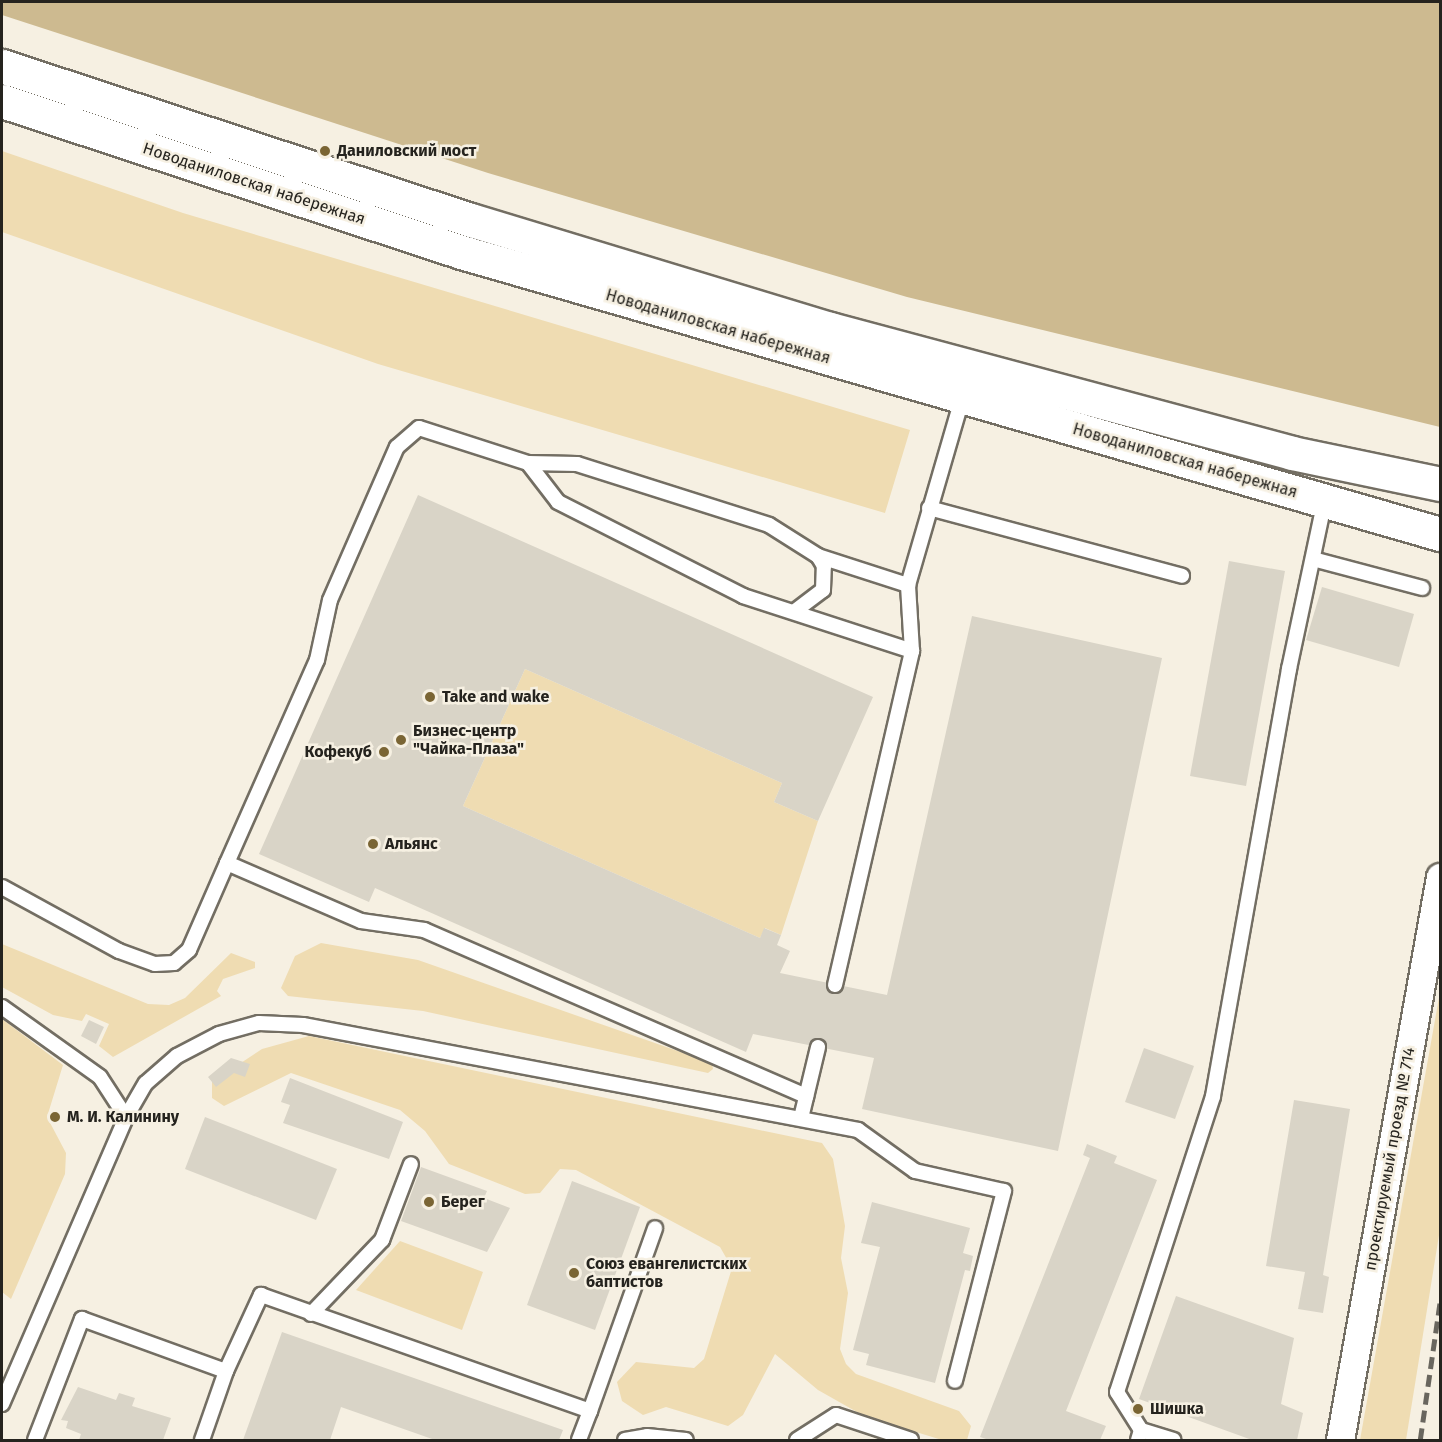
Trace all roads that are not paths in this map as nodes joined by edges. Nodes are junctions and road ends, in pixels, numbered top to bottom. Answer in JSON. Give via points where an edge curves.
{"nodes":[{"id":1,"x":2,"y":66,"type":"edge"},
{"id":2,"x":2,"y":101,"type":"edge"},
{"id":3,"x":962,"y":399,"type":"junction"},
{"id":4,"x":528,"y":463,"type":"junction"},
{"id":5,"x":1440,"y":484,"type":"edge"},
{"id":6,"x":1324,"y":500,"type":"junction"},
{"id":7,"x":929,"y":508,"type":"junction"},
{"id":8,"x":1440,"y":534,"type":"edge"},
{"id":9,"x":818,"y":555,"type":"junction"},
{"id":10,"x":1313,"y":560,"type":"junction"},
{"id":11,"x":1182,"y":576,"type":"dead end"},
{"id":12,"x":908,"y":585,"type":"junction"},
{"id":13,"x":1422,"y":588,"type":"dead end"},
{"id":14,"x":795,"y":610,"type":"junction"},
{"id":15,"x":912,"y":651,"type":"junction"},
{"id":16,"x":227,"y":863,"type":"junction"},
{"id":17,"x":1440,"y":877,"type":"edge"},
{"id":18,"x":2,"y":887,"type":"edge"},
{"id":19,"x":835,"y":985,"type":"dead end"},
{"id":20,"x":2,"y":1007,"type":"edge"},
{"id":21,"x":818,"y":1047,"type":"dead end"},
{"id":22,"x":806,"y":1096,"type":"junction"},
{"id":23,"x":126,"y":1117,"type":"junction"},
{"id":24,"x":801,"y":1118,"type":"junction"},
{"id":25,"x":411,"y":1164,"type":"dead end"},
{"id":26,"x":655,"y":1228,"type":"dead end"},
{"id":27,"x":311,"y":1314,"type":"junction"},
{"id":28,"x":226,"y":1371,"type":"junction"},
{"id":29,"x":955,"y":1381,"type":"dead end"},
{"id":30,"x":2,"y":1404,"type":"edge"},
{"id":31,"x":590,"y":1411,"type":"junction"},
{"id":32,"x":1140,"y":1435,"type":"edge"},
{"id":33,"x":35,"y":1440,"type":"edge"},
{"id":34,"x":202,"y":1440,"type":"edge"},
{"id":35,"x":579,"y":1440,"type":"edge"},
{"id":36,"x":625,"y":1440,"type":"edge"},
{"id":37,"x":686,"y":1440,"type":"edge"},
{"id":38,"x":797,"y":1440,"type":"edge"},
{"id":39,"x":911,"y":1440,"type":"edge"},
{"id":40,"x":1174,"y":1440,"type":"edge"},
{"id":41,"x":1340,"y":1440,"type":"edge"}],
"edges":[{"from":1,"to":5,"type":"main road","name":"Новоданиловская набережная","via":[[471,220],[830,329],[1292,453]]},
{"from":2,"to":3,"type":"main road","name":"Новоданиловская набережная","via":[[461,252]]},
{"from":3,"to":6,"type":"main road","name":"Новоданиловская набережная"},
{"from":3,"to":7,"type":"lane"},
{"from":4,"to":9,"type":"lane","via":[[577,464],[758,522]]},
{"from":4,"to":14,"type":"lane","via":[[558,502],[743,596]]},
{"from":4,"to":16,"type":"lane","via":[[432,428],[407,434],[330,600],[317,660]]},
{"from":6,"to":8,"type":"main road","name":"Новоданиловская набережная"},
{"from":6,"to":10,"type":"lane"},
{"from":7,"to":11,"type":"lane"},
{"from":7,"to":12,"type":"lane"},
{"from":9,"to":12,"type":"lane"},
{"from":9,"to":14,"type":"lane","via":[[824,590]]},
{"from":10,"to":13,"type":"lane"},
{"from":10,"to":32,"type":"lane","via":[[1213,1096],[1117,1392]]},
{"from":12,"to":15,"type":"lane"},
{"from":14,"to":15,"type":"lane"},
{"from":15,"to":19,"type":"lane"},
{"from":16,"to":18,"type":"lane","via":[[189,950],[174,963],[155,964],[119,951]]},
{"from":16,"to":22,"type":"lane","via":[[361,921],[424,930]]},
{"from":17,"to":41,"type":"street","name":"проектируемый проезд № 714"},
{"from":20,"to":23,"type":"lane","via":[[100,1077]]},
{"from":21,"to":22,"type":"lane"},
{"from":22,"to":24,"type":"lane"},
{"from":23,"to":24,"type":"lane","via":[[146,1083],[177,1056],[219,1034],[259,1023],[303,1025]]},
{"from":23,"to":30,"type":"lane"},
{"from":24,"to":29,"type":"lane","via":[[858,1130],[915,1171],[1004,1191]]},
{"from":25,"to":27,"type":"lane","via":[[382,1240]]},
{"from":26,"to":31,"type":"lane"},
{"from":27,"to":28,"type":"lane","via":[[261,1295]]},
{"from":27,"to":31,"type":"lane"},
{"from":28,"to":33,"type":"lane","via":[[82,1319]]},
{"from":28,"to":34,"type":"lane"},
{"from":31,"to":35,"type":"lane"},
{"from":32,"to":40,"type":"lane"},
{"from":36,"to":37,"type":"lane","via":[[646,1436]]},
{"from":38,"to":39,"type":"lane","via":[[836,1415]]}]}
